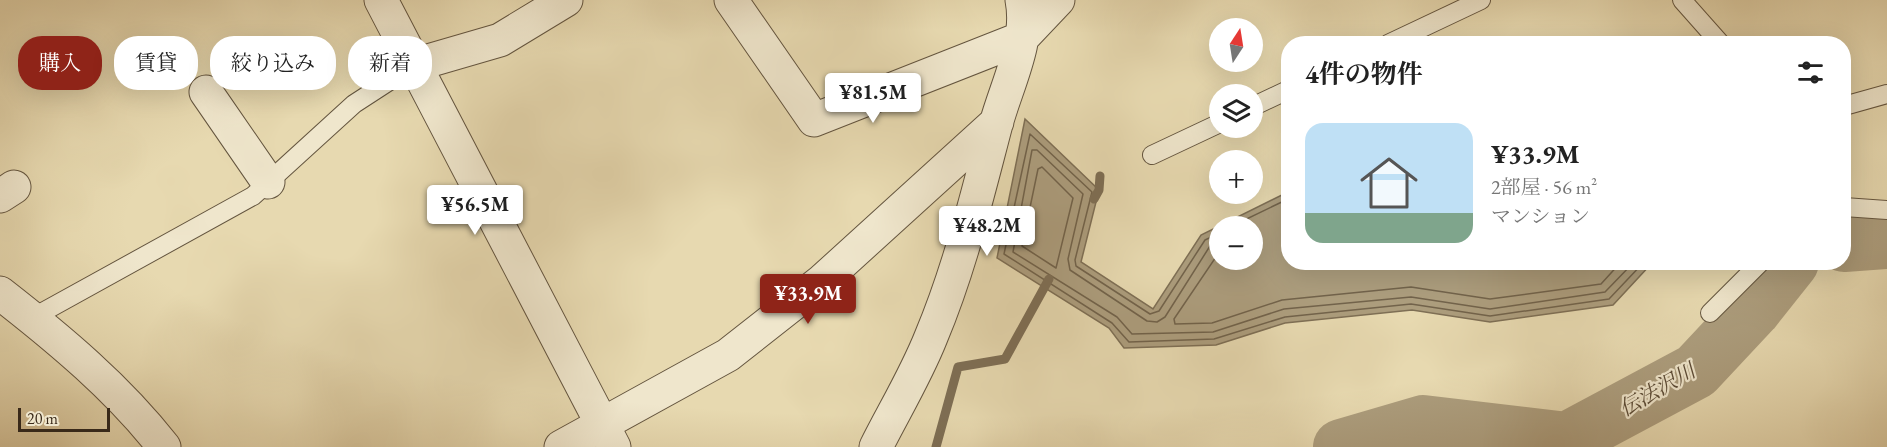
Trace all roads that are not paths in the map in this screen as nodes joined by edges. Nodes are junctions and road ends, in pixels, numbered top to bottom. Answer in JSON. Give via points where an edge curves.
{"nodes":[{"id":1,"x":381,"y":0,"type":"edge"},
{"id":2,"x":566,"y":0,"type":"edge"},
{"id":3,"x":731,"y":0,"type":"edge"},
{"id":4,"x":1022,"y":0,"type":"edge"},
{"id":5,"x":1058,"y":0,"type":"edge"},
{"id":6,"x":1481,"y":0,"type":"edge"},
{"id":7,"x":1682,"y":0,"type":"edge"},
{"id":8,"x":399,"y":36,"type":"edge"},
{"id":9,"x":1405,"y":36,"type":"edge"},
{"id":10,"x":1714,"y":36,"type":"edge"},
{"id":11,"x":1023,"y":38,"type":"junction"},
{"id":12,"x":432,"y":60,"type":"edge"},
{"id":13,"x":376,"y":90,"type":"edge"},
{"id":14,"x":427,"y":90,"type":"edge"},
{"id":15,"x":206,"y":92,"type":"dead end"},
{"id":16,"x":1281,"y":93,"type":"edge"},
{"id":17,"x":1887,"y":94,"type":"edge"},
{"id":18,"x":1263,"y":102,"type":"edge"},
{"id":19,"x":1851,"y":104,"type":"edge"},
{"id":20,"x":997,"y":122,"type":"junction"},
{"id":21,"x":1209,"y":128,"type":"edge"},
{"id":22,"x":1152,"y":155,"type":"dead end"},
{"id":23,"x":268,"y":182,"type":"junction"},
{"id":24,"x":1851,"y":207,"type":"edge"},
{"id":25,"x":1887,"y":210,"type":"edge"},
{"id":26,"x":1753,"y":270,"type":"edge"},
{"id":27,"x":0,"y":293,"type":"edge"},
{"id":28,"x":1710,"y":313,"type":"dead end"},
{"id":29,"x":32,"y":318,"type":"junction"},
{"id":30,"x":608,"y":436,"type":"edge"},
{"id":31,"x":164,"y":447,"type":"edge"},
{"id":32,"x":561,"y":447,"type":"edge"},
{"id":33,"x":876,"y":447,"type":"edge"}],
"edges":[{"from":1,"to":8,"type":"street"},
{"from":2,"to":12,"type":"street","via":[[500,40]]},
{"from":3,"to":11,"type":"street","via":[[814,120]]},
{"from":4,"to":11,"type":"street"},
{"from":5,"to":11,"type":"street"},
{"from":6,"to":9,"type":"lane"},
{"from":7,"to":10,"type":"lane"},
{"from":11,"to":20,"type":"street"},
{"from":13,"to":23,"type":"lane","via":[[354,104]]},
{"from":14,"to":30,"type":"street"},
{"from":15,"to":23,"type":"street"},
{"from":16,"to":18,"type":"lane"},
{"from":17,"to":19,"type":"lane"},
{"from":20,"to":30,"type":"street","via":[[822,281],[728,355]]},
{"from":20,"to":33,"type":"street","via":[[967,237],[931,338]]},
{"from":21,"to":22,"type":"lane"},
{"from":23,"to":29,"type":"lane","via":[[253,196]]},
{"from":24,"to":25,"type":"lane"},
{"from":26,"to":28,"type":"lane"},
{"from":27,"to":29,"type":"street"},
{"from":29,"to":31,"type":"street","via":[[136,411]]},
{"from":30,"to":32,"type":"street"}]}
